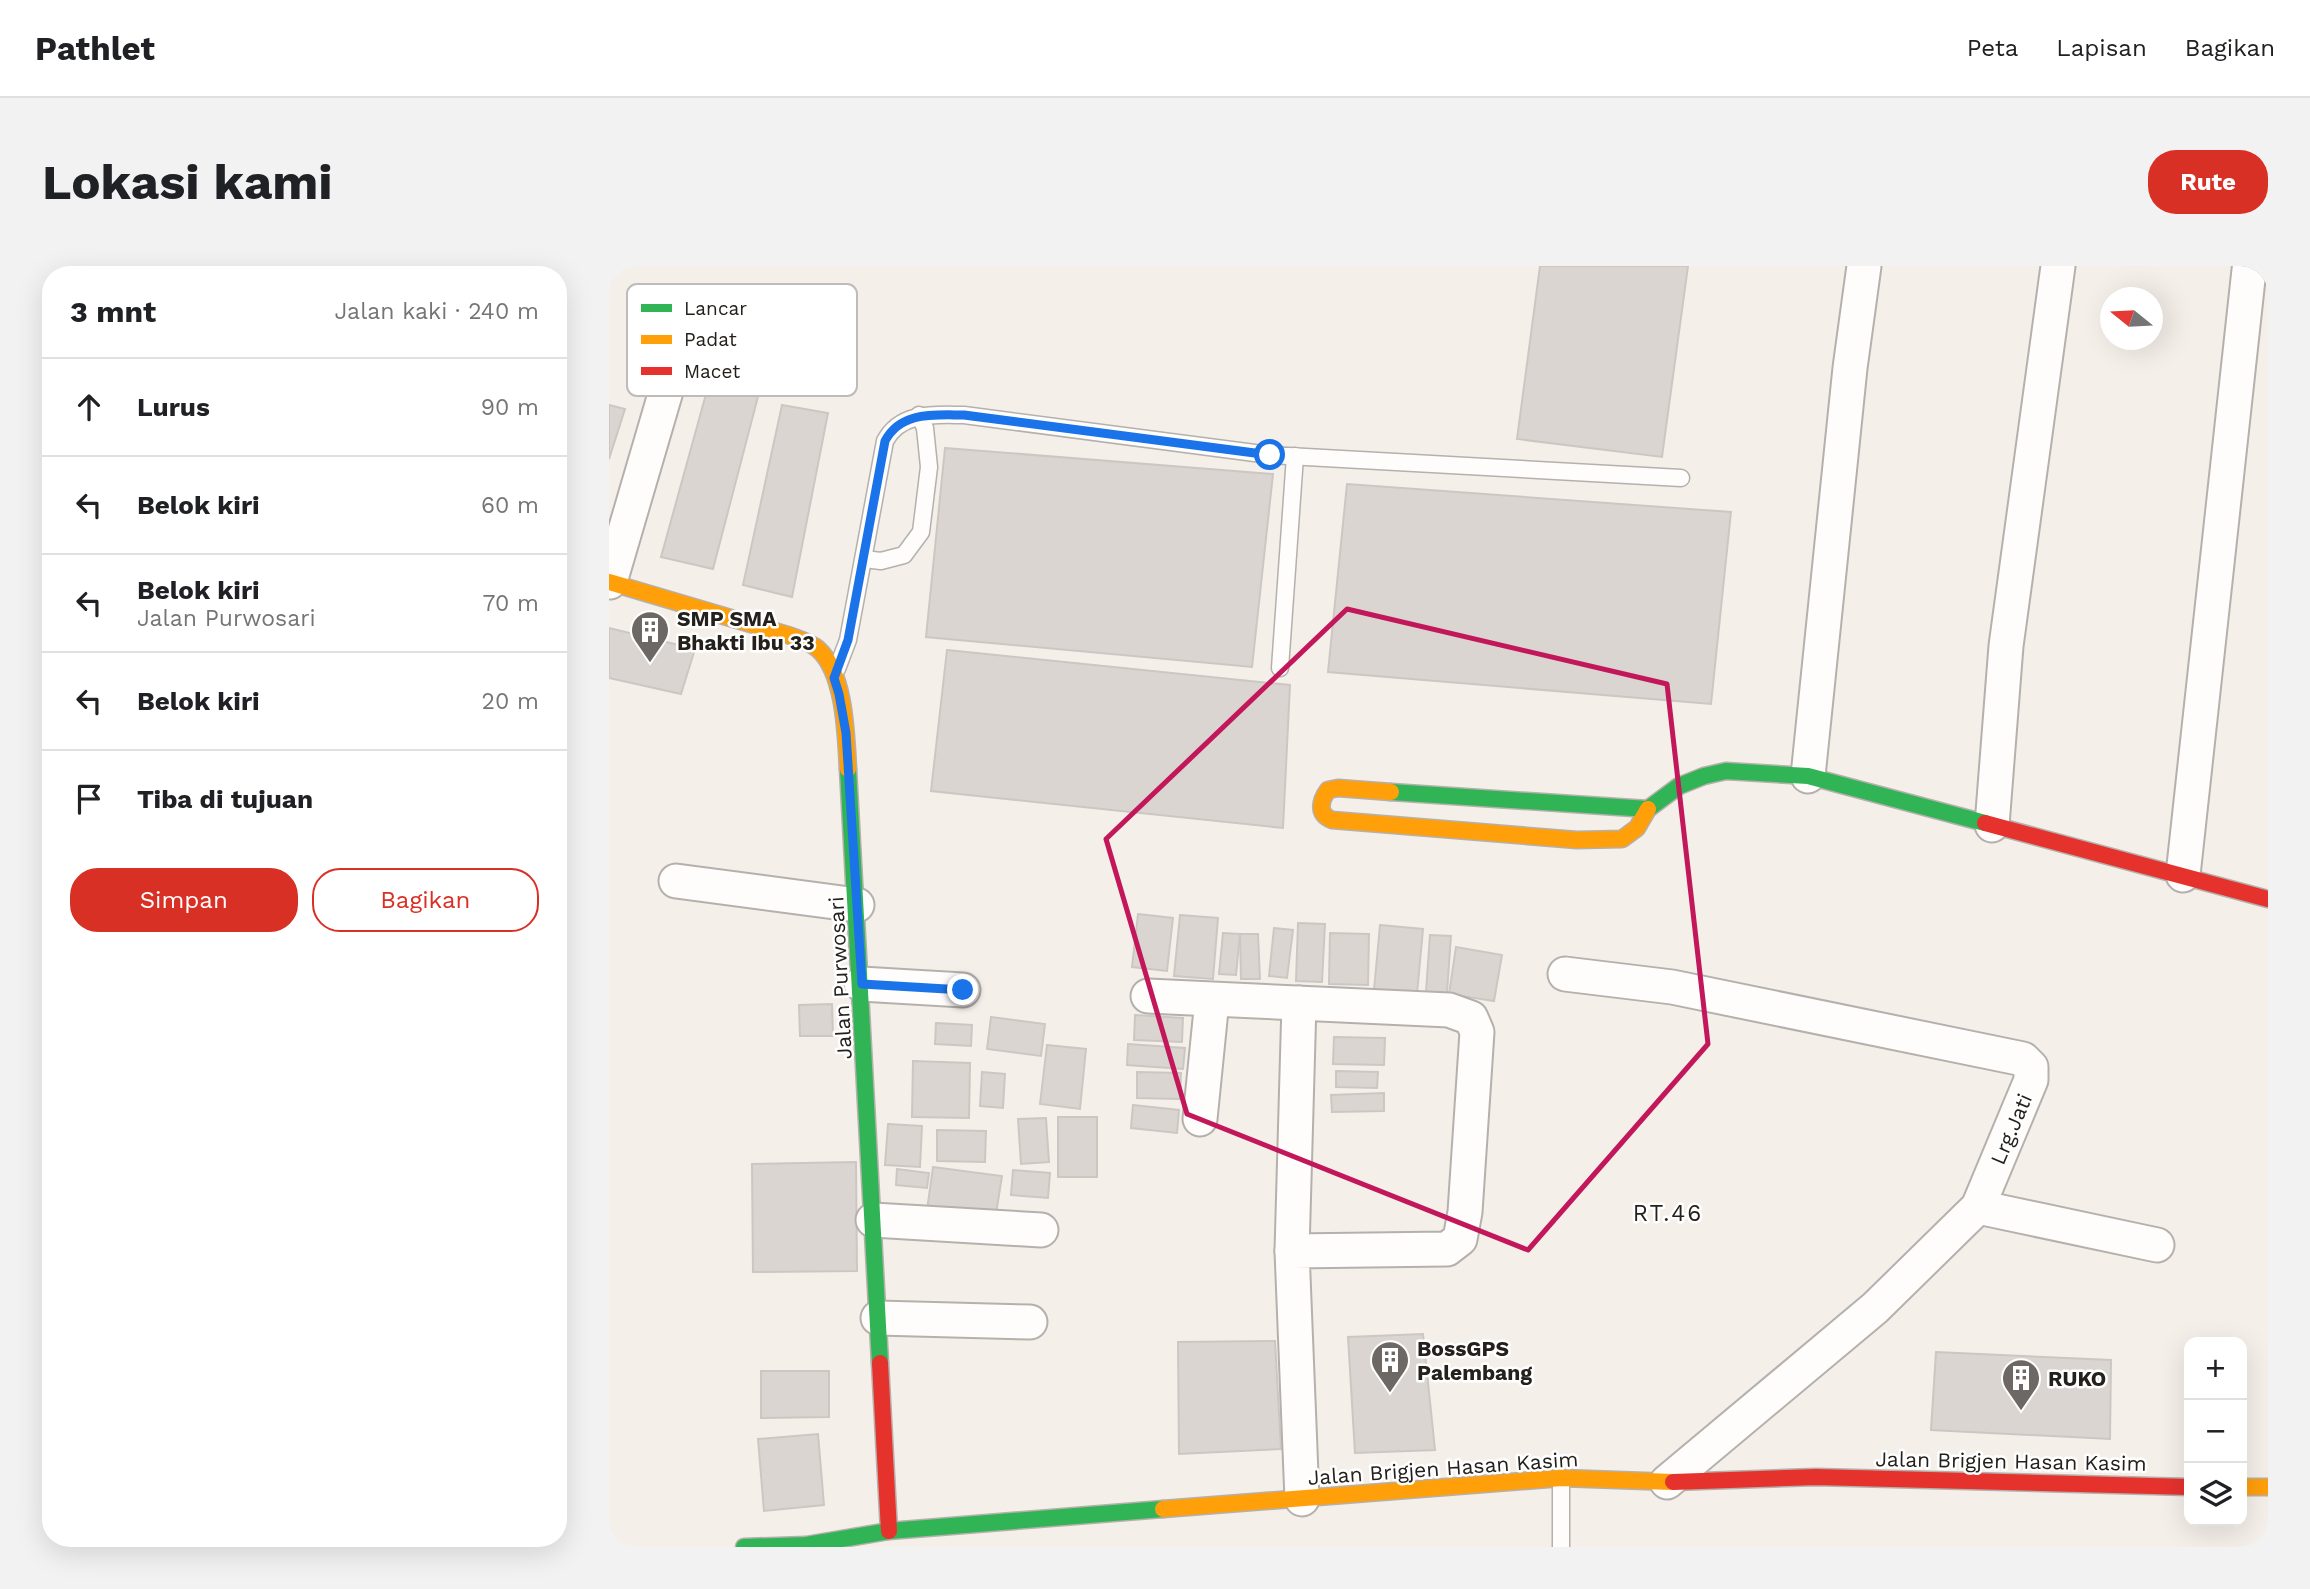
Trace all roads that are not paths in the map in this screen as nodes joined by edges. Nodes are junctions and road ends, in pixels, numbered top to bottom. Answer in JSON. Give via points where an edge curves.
{"nodes":[{"id":1,"x":1864,"y":266,"type":"edge"},
{"id":2,"x":2058,"y":266,"type":"edge"},
{"id":3,"x":2252,"y":272,"type":"edge"},
{"id":4,"x":665,"y":396,"type":"edge"},
{"id":5,"x":919,"y":415,"type":"junction"},
{"id":6,"x":1295,"y":456,"type":"junction"},
{"id":7,"x":1681,"y":478,"type":"dead end"},
{"id":8,"x":864,"y":559,"type":"junction"},
{"id":9,"x":610,"y":582,"type":"edge"},
{"id":10,"x":1280,"y":668,"type":"dead end"},
{"id":11,"x":834,"y":678,"type":"junction"},
{"id":12,"x":1808,"y":776,"type":"junction"},
{"id":13,"x":1506,"y":799,"type":"junction"},
{"id":14,"x":1648,"y":809,"type":"junction"},
{"id":15,"x":1992,"y":825,"type":"junction"},
{"id":16,"x":1503,"y":834,"type":"junction"},
{"id":17,"x":2183,"y":875,"type":"junction"},
{"id":18,"x":676,"y":881,"type":"dead end"},
{"id":19,"x":2268,"y":899,"type":"edge"},
{"id":20,"x":857,"y":905,"type":"junction"},
{"id":21,"x":1565,"y":974,"type":"dead end"},
{"id":22,"x":862,"y":984,"type":"junction"},
{"id":23,"x":963,"y":990,"type":"dead end"},
{"id":24,"x":1148,"y":996,"type":"dead end"},
{"id":25,"x":1202,"y":999,"type":"junction"},
{"id":26,"x":1299,"y":1003,"type":"junction"},
{"id":27,"x":1200,"y":1119,"type":"dead end"},
{"id":28,"x":1978,"y":1207,"type":"junction"},
{"id":29,"x":873,"y":1220,"type":"junction"},
{"id":30,"x":1041,"y":1230,"type":"dead end"},
{"id":31,"x":2157,"y":1245,"type":"dead end"},
{"id":32,"x":1292,"y":1251,"type":"junction"},
{"id":33,"x":878,"y":1318,"type":"junction"},
{"id":34,"x":1030,"y":1322,"type":"dead end"},
{"id":35,"x":1561,"y":1478,"type":"junction"},
{"id":36,"x":1667,"y":1482,"type":"junction"},
{"id":37,"x":2184,"y":1487,"type":"edge"},
{"id":38,"x":2247,"y":1487,"type":"edge"},
{"id":39,"x":2268,"y":1487,"type":"edge"},
{"id":40,"x":1302,"y":1499,"type":"junction"},
{"id":41,"x":889,"y":1531,"type":"junction"},
{"id":42,"x":967,"y":1536,"type":"edge"},
{"id":43,"x":806,"y":1546,"type":"edge"},
{"id":44,"x":744,"y":1547,"type":"edge"},
{"id":45,"x":749,"y":1547,"type":"edge"},
{"id":46,"x":1561,"y":1547,"type":"edge"}],
"edges":[{"from":1,"to":12,"type":"street"},
{"from":2,"to":15,"type":"street","via":[[2006,646]]},
{"from":3,"to":17,"type":"street"},
{"from":4,"to":9,"type":"street"},
{"from":5,"to":6,"type":"lane","via":[[964,415]]},
{"from":5,"to":8,"type":"lane","via":[[891,430],[885,441]]},
{"from":5,"to":8,"type":"lane","via":[[929,467],[921,532],[904,555],[881,561]]},
{"from":6,"to":7,"type":"lane"},
{"from":6,"to":10,"type":"lane"},
{"from":8,"to":11,"type":"lane","via":[[848,640]]},
{"from":9,"to":11,"type":"street","name":"Jalan Purwosari","via":[[815,646],[827,658]]},
{"from":11,"to":20,"type":"street","name":"Jalan Purwosari","via":[[846,733]]},
{"from":12,"to":14,"type":"street","via":[[1726,771],[1679,786]]},
{"from":12,"to":15,"type":"street"},
{"from":13,"to":14,"type":"street"},
{"from":13,"to":16,"type":"street"},
{"from":13,"to":16,"type":"street","via":[[1338,788],[1328,790],[1320,806],[1321,813],[1332,820]]},
{"from":14,"to":16,"type":"street","via":[[1637,828],[1622,839]]},
{"from":15,"to":17,"type":"street"},
{"from":17,"to":19,"type":"street"},
{"from":18,"to":20,"type":"street"},
{"from":20,"to":22,"type":"street","name":"Jalan Purwosari"},
{"from":21,"to":28,"type":"street","name":"Lrg.Jati","via":[[1672,987],[2023,1059],[2031,1067],[2031,1080]]},
{"from":22,"to":23,"type":"street"},
{"from":22,"to":29,"type":"street","name":"Jalan Purwosari"},
{"from":24,"to":25,"type":"street"},
{"from":25,"to":26,"type":"street"},
{"from":25,"to":27,"type":"street"},
{"from":26,"to":32,"type":"street"},
{"from":26,"to":32,"type":"street","via":[[1449,1010],[1471,1018],[1477,1032],[1460,1239],[1447,1249]]},
{"from":28,"to":31,"type":"street"},
{"from":28,"to":36,"type":"street","name":"Lrg.Jati","via":[[1875,1307]]},
{"from":29,"to":30,"type":"street"},
{"from":29,"to":33,"type":"street","name":"Jalan Purwosari"},
{"from":32,"to":40,"type":"street"},
{"from":33,"to":34,"type":"street"},
{"from":33,"to":41,"type":"street","name":"Jalan Purwosari"},
{"from":35,"to":36,"type":"street","name":"Jalan Brigjen Hasan Kasim"},
{"from":35,"to":40,"type":"street","name":"Jalan Brigjen Hasan Kasim"},
{"from":35,"to":46,"type":"lane"},
{"from":36,"to":37,"type":"street","name":"Jalan Brigjen Hasan Kasim","via":[[1816,1477]]},
{"from":38,"to":39,"type":"street"},
{"from":40,"to":42,"type":"street","name":"Jalan Brigjen Hasan Kasim"},
{"from":41,"to":42,"type":"street","name":"Jalan Brigjen Hasan Kasim"},
{"from":41,"to":43,"type":"street","name":"Jalan Brigjen Hasan Kasim"},
{"from":43,"to":45,"type":"street","name":"Jalan Brigjen Hasan Kasim"},
{"from":44,"to":45,"type":"street","name":"Jalan Brigjen Hasan Kasim"}]}
